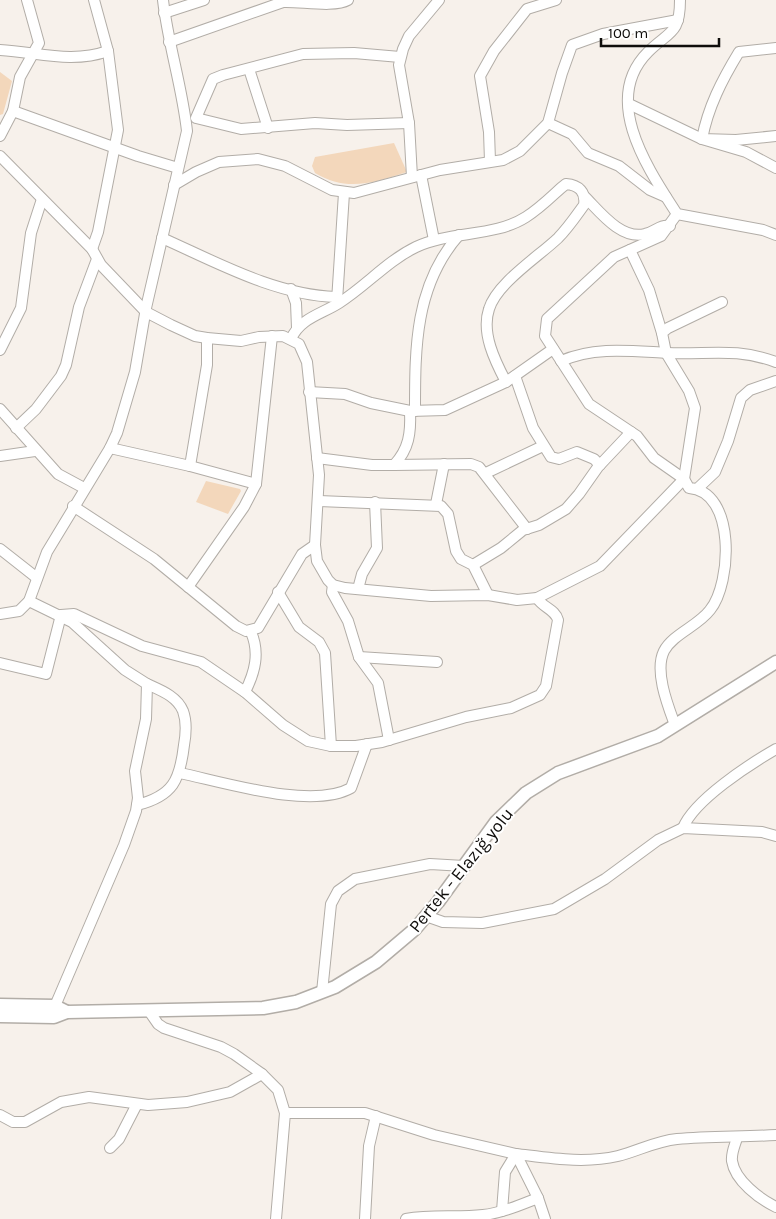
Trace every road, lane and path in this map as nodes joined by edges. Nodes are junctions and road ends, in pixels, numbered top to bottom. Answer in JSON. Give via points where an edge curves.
{"nodes":[{"id":1,"x":28,"y":0,"type":"edge"},
{"id":2,"x":94,"y":0,"type":"edge"},
{"id":3,"x":163,"y":0,"type":"edge"},
{"id":4,"x":204,"y":0,"type":"edge"},
{"id":5,"x":348,"y":0,"type":"edge"},
{"id":6,"x":439,"y":0,"type":"edge"},
{"id":7,"x":556,"y":0,"type":"edge"},
{"id":8,"x":680,"y":0,"type":"edge"},
{"id":9,"x":164,"y":13,"type":"junction"},
{"id":10,"x":678,"y":20,"type":"junction"},
{"id":11,"x":168,"y":42,"type":"junction"},
{"id":12,"x":776,"y":48,"type":"edge"},
{"id":13,"x":0,"y":50,"type":"edge"},
{"id":14,"x":108,"y":51,"type":"junction"},
{"id":15,"x":35,"y":53,"type":"junction"},
{"id":16,"x":400,"y":57,"type":"junction"},
{"id":17,"x":249,"y":69,"type":"junction"},
{"id":18,"x":629,"y":104,"type":"junction"},
{"id":19,"x":13,"y":111,"type":"junction"},
{"id":20,"x":196,"y":118,"type":"junction"},
{"id":21,"x":185,"y":120,"type":"junction"},
{"id":22,"x":409,"y":123,"type":"junction"},
{"id":23,"x":548,"y":123,"type":"junction"},
{"id":24,"x":268,"y":128,"type":"junction"},
{"id":25,"x":1,"y":132,"type":"edge"},
{"id":26,"x":776,"y":136,"type":"edge"},
{"id":27,"x":702,"y":139,"type":"junction"},
{"id":28,"x":116,"y":148,"type":"junction"},
{"id":29,"x":0,"y":156,"type":"edge"},
{"id":30,"x":490,"y":161,"type":"junction"},
{"id":31,"x":178,"y":168,"type":"junction"},
{"id":32,"x":776,"y":168,"type":"edge"},
{"id":33,"x":417,"y":176,"type":"junction"},
{"id":34,"x":174,"y":185,"type":"junction"},
{"id":35,"x":344,"y":193,"type":"junction"},
{"id":36,"x":585,"y":197,"type":"junction"},
{"id":37,"x":666,"y":197,"type":"junction"},
{"id":38,"x":42,"y":199,"type":"junction"},
{"id":39,"x":677,"y":214,"type":"junction"},
{"id":40,"x":670,"y":226,"type":"junction"},
{"id":41,"x":459,"y":235,"type":"junction"},
{"id":42,"x":776,"y":235,"type":"edge"},
{"id":43,"x":162,"y":238,"type":"junction"},
{"id":44,"x":434,"y":240,"type":"junction"},
{"id":45,"x":92,"y":249,"type":"junction"},
{"id":46,"x":630,"y":250,"type":"junction"},
{"id":47,"x":97,"y":259,"type":"junction"},
{"id":48,"x":291,"y":289,"type":"junction"},
{"id":49,"x":337,"y":300,"type":"junction"},
{"id":50,"x":722,"y":302,"type":"dead end"},
{"id":51,"x":146,"y":312,"type":"junction"},
{"id":52,"x":297,"y":328,"type":"junction"},
{"id":53,"x":662,"y":333,"type":"junction"},
{"id":54,"x":272,"y":336,"type":"junction"},
{"id":55,"x":207,"y":338,"type":"junction"},
{"id":56,"x":291,"y":338,"type":"junction"},
{"id":57,"x":553,"y":349,"type":"junction"},
{"id":58,"x":0,"y":350,"type":"edge"},
{"id":59,"x":666,"y":352,"type":"junction"},
{"id":60,"x":561,"y":361,"type":"junction"},
{"id":61,"x":776,"y":362,"type":"edge"},
{"id":62,"x":515,"y":376,"type":"junction"},
{"id":63,"x":776,"y":381,"type":"edge"},
{"id":64,"x":506,"y":382,"type":"junction"},
{"id":65,"x":309,"y":392,"type":"junction"},
{"id":66,"x":0,"y":409,"type":"edge"},
{"id":67,"x":413,"y":411,"type":"junction"},
{"id":68,"x":16,"y":428,"type":"junction"},
{"id":69,"x":631,"y":432,"type":"junction"},
{"id":70,"x":543,"y":446,"type":"junction"},
{"id":71,"x":110,"y":448,"type":"junction"},
{"id":72,"x":35,"y":450,"type":"junction"},
{"id":73,"x":0,"y":456,"type":"edge"},
{"id":74,"x":317,"y":458,"type":"junction"},
{"id":75,"x":444,"y":464,"type":"junction"},
{"id":76,"x":394,"y":465,"type":"junction"},
{"id":77,"x":600,"y":465,"type":"junction"},
{"id":78,"x":190,"y":466,"type":"junction"},
{"id":79,"x":486,"y":473,"type":"junction"},
{"id":80,"x":684,"y":479,"type":"junction"},
{"id":81,"x":256,"y":484,"type":"junction"},
{"id":82,"x":84,"y":488,"type":"junction"},
{"id":83,"x":697,"y":489,"type":"junction"},
{"id":84,"x":318,"y":501,"type":"junction"},
{"id":85,"x":375,"y":502,"type":"junction"},
{"id":86,"x":436,"y":504,"type":"junction"},
{"id":87,"x":73,"y":506,"type":"junction"},
{"id":88,"x":527,"y":529,"type":"junction"},
{"id":89,"x":316,"y":546,"type":"junction"},
{"id":90,"x":0,"y":549,"type":"edge"},
{"id":91,"x":473,"y":565,"type":"junction"},
{"id":92,"x":37,"y":578,"type":"junction"},
{"id":93,"x":333,"y":585,"type":"junction"},
{"id":94,"x":188,"y":587,"type":"junction"},
{"id":95,"x":358,"y":589,"type":"junction"},
{"id":96,"x":278,"y":592,"type":"junction"},
{"id":97,"x":488,"y":594,"type":"junction"},
{"id":98,"x":537,"y":598,"type":"junction"},
{"id":99,"x":29,"y":601,"type":"junction"},
{"id":100,"x":0,"y":614,"type":"edge"},
{"id":101,"x":61,"y":615,"type":"junction"},
{"id":102,"x":251,"y":632,"type":"junction"},
{"id":103,"x":359,"y":657,"type":"junction"},
{"id":104,"x":437,"y":662,"type":"dead end"},
{"id":105,"x":776,"y":662,"type":"edge"},
{"id":106,"x":0,"y":663,"type":"edge"},
{"id":107,"x":147,"y":684,"type":"junction"},
{"id":108,"x":245,"y":692,"type":"junction"},
{"id":109,"x":675,"y":726,"type":"junction"},
{"id":110,"x":389,"y":740,"type":"junction"},
{"id":111,"x":367,"y":744,"type":"junction"},
{"id":112,"x":331,"y":746,"type":"junction"},
{"id":113,"x":776,"y":749,"type":"edge"},
{"id":114,"x":180,"y":773,"type":"junction"},
{"id":115,"x":137,"y":805,"type":"junction"},
{"id":116,"x":683,"y":828,"type":"junction"},
{"id":117,"x":776,"y":836,"type":"edge"},
{"id":118,"x":464,"y":866,"type":"junction"},
{"id":119,"x":426,"y":916,"type":"junction"},
{"id":120,"x":322,"y":992,"type":"junction"},
{"id":121,"x":0,"y":1005,"type":"edge"},
{"id":122,"x":55,"y":1006,"type":"junction"},
{"id":123,"x":148,"y":1011,"type":"junction"},
{"id":124,"x":68,"y":1012,"type":"junction"},
{"id":125,"x":0,"y":1016,"type":"edge"},
{"id":126,"x":262,"y":1074,"type":"junction"},
{"id":127,"x":137,"y":1104,"type":"junction"},
{"id":128,"x":285,"y":1113,"type":"junction"},
{"id":129,"x":0,"y":1115,"type":"edge"},
{"id":130,"x":376,"y":1116,"type":"junction"},
{"id":131,"x":776,"y":1135,"type":"edge"},
{"id":132,"x":737,"y":1138,"type":"junction"},
{"id":133,"x":110,"y":1148,"type":"dead end"},
{"id":134,"x":516,"y":1154,"type":"junction"},
{"id":135,"x":538,"y":1198,"type":"junction"},
{"id":136,"x":776,"y":1207,"type":"edge"},
{"id":137,"x":502,"y":1211,"type":"junction"},
{"id":138,"x":276,"y":1219,"type":"edge"},
{"id":139,"x":365,"y":1219,"type":"edge"},
{"id":140,"x":406,"y":1219,"type":"edge"},
{"id":141,"x":544,"y":1219,"type":"edge"}],
"edges":[{"from":1,"to":15,"type":"street","via":[[39,38]]},
{"from":2,"to":14,"type":"street"},
{"from":3,"to":9,"type":"street"},
{"from":4,"to":9,"type":"street"},
{"from":5,"to":11,"type":"street","via":[[334,4],[283,2]]},
{"from":6,"to":16,"type":"street","via":[[409,36]]},
{"from":7,"to":30,"type":"street","via":[[527,9],[494,51],[480,76]]},
{"from":8,"to":10,"type":"street"},
{"from":9,"to":11,"type":"street"},
{"from":10,"to":18,"type":"street","via":[[672,33],[639,63],[631,84]]},
{"from":10,"to":23,"type":"street","via":[[603,34],[572,45]]},
{"from":11,"to":21,"type":"street","via":[[184,103]]},
{"from":12,"to":27,"type":"street","via":[[739,52],[719,84]]},
{"from":13,"to":15,"type":"street"},
{"from":14,"to":15,"type":"street","via":[[68,59]]},
{"from":14,"to":28,"type":"street","via":[[118,118]]},
{"from":15,"to":19,"type":"street","via":[[20,77]]},
{"from":16,"to":17,"type":"street","via":[[354,53],[302,54]]},
{"from":16,"to":22,"type":"street","via":[[399,74]]},
{"from":17,"to":20,"type":"street","via":[[213,79]]},
{"from":17,"to":24,"type":"street"},
{"from":18,"to":27,"type":"street"},
{"from":18,"to":37,"type":"street","via":[[635,139]]},
{"from":19,"to":25,"type":"street"},
{"from":19,"to":28,"type":"street"},
{"from":20,"to":21,"type":"street"},
{"from":20,"to":24,"type":"street","via":[[241,129]]},
{"from":21,"to":31,"type":"street","via":[[184,147]]},
{"from":22,"to":24,"type":"street","via":[[315,123]]},
{"from":22,"to":33,"type":"street"},
{"from":23,"to":30,"type":"street","via":[[520,151],[503,160]]},
{"from":23,"to":37,"type":"street","via":[[572,134],[588,153],[619,166],[650,190]]},
{"from":26,"to":27,"type":"street","via":[[721,141]]},
{"from":27,"to":32,"type":"street","via":[[746,152]]},
{"from":28,"to":31,"type":"street"},
{"from":28,"to":45,"type":"street"},
{"from":29,"to":38,"type":"street"},
{"from":30,"to":33,"type":"street"},
{"from":31,"to":34,"type":"street"},
{"from":33,"to":35,"type":"street","via":[[363,192]]},
{"from":33,"to":44,"type":"street"},
{"from":34,"to":35,"type":"street","via":[[219,162],[258,159],[285,166],[322,186]]},
{"from":34,"to":43,"type":"street"},
{"from":35,"to":49,"type":"street"},
{"from":36,"to":40,"type":"street","via":[[610,222],[633,234],[645,234],[663,225]]},
{"from":36,"to":41,"type":"street","via":[[578,187],[566,184],[525,218],[508,225]]},
{"from":36,"to":64,"type":"street","via":[[584,205],[559,236],[495,296],[488,310],[486,329],[496,363]]},
{"from":37,"to":39,"type":"street"},
{"from":38,"to":45,"type":"street"},
{"from":38,"to":58,"type":"street","via":[[31,233],[21,308]]},
{"from":39,"to":40,"type":"street"},
{"from":39,"to":42,"type":"street"},
{"from":40,"to":46,"type":"street","via":[[661,236]]},
{"from":41,"to":44,"type":"street"},
{"from":41,"to":67,"type":"street","via":[[445,251],[423,299],[416,339]]},
{"from":43,"to":48,"type":"street","via":[[245,275]]},
{"from":43,"to":51,"type":"street"},
{"from":44,"to":49,"type":"street","via":[[390,262]]},
{"from":45,"to":47,"type":"street"},
{"from":46,"to":53,"type":"street","via":[[649,290]]},
{"from":46,"to":57,"type":"street","via":[[614,257],[547,320],[545,336]]},
{"from":47,"to":51,"type":"street"},
{"from":47,"to":68,"type":"street","via":[[78,307],[61,376],[36,409]]},
{"from":48,"to":49,"type":"street"},
{"from":48,"to":52,"type":"street","via":[[296,302]]},
{"from":49,"to":52,"type":"street"},
{"from":50,"to":53,"type":"street"},
{"from":51,"to":55,"type":"street","via":[[195,336]]},
{"from":51,"to":71,"type":"street","via":[[135,372]]},
{"from":52,"to":56,"type":"street"},
{"from":53,"to":59,"type":"street"},
{"from":54,"to":55,"type":"street","via":[[241,341]]},
{"from":54,"to":56,"type":"street"},
{"from":54,"to":81,"type":"street"},
{"from":55,"to":78,"type":"street","via":[[207,365]]},
{"from":56,"to":65,"type":"street","via":[[299,344],[307,362]]},
{"from":57,"to":60,"type":"street"},
{"from":57,"to":62,"type":"street"},
{"from":59,"to":60,"type":"street","via":[[593,351]]},
{"from":59,"to":61,"type":"street","via":[[741,352]]},
{"from":59,"to":80,"type":"street","via":[[695,408]]},
{"from":60,"to":69,"type":"street","via":[[589,404]]},
{"from":62,"to":64,"type":"street"},
{"from":62,"to":70,"type":"street","via":[[533,428]]},
{"from":63,"to":83,"type":"street","via":[[750,390],[741,398],[715,472]]},
{"from":64,"to":67,"type":"street","via":[[445,410]]},
{"from":65,"to":67,"type":"street","via":[[345,394]]},
{"from":65,"to":74,"type":"street"},
{"from":66,"to":68,"type":"street"},
{"from":67,"to":76,"type":"street","via":[[410,438],[404,454]]},
{"from":68,"to":72,"type":"street"},
{"from":69,"to":77,"type":"street"},
{"from":69,"to":80,"type":"street","via":[[654,458]]},
{"from":70,"to":77,"type":"street","via":[[551,457],[559,460],[577,452],[594,458]]},
{"from":70,"to":79,"type":"street"},
{"from":71,"to":78,"type":"street"},
{"from":71,"to":82,"type":"street"},
{"from":72,"to":73,"type":"street"},
{"from":72,"to":82,"type":"street","via":[[58,474]]},
{"from":74,"to":76,"type":"street"},
{"from":74,"to":84,"type":"street"},
{"from":75,"to":76,"type":"street"},
{"from":75,"to":79,"type":"street","via":[[471,464]]},
{"from":75,"to":86,"type":"street"},
{"from":77,"to":88,"type":"street","via":[[566,508]]},
{"from":78,"to":81,"type":"street"},
{"from":79,"to":88,"type":"street"},
{"from":80,"to":83,"type":"street","via":[[689,488]]},
{"from":80,"to":98,"type":"street","via":[[600,566]]},
{"from":81,"to":94,"type":"street","via":[[244,507]]},
{"from":82,"to":87,"type":"street"},
{"from":83,"to":109,"type":"street","via":[[712,502],[719,514],[726,555],[719,590],[710,610],[664,651],[661,667],[664,696]]},
{"from":84,"to":85,"type":"street"},
{"from":84,"to":89,"type":"street"},
{"from":85,"to":86,"type":"street"},
{"from":85,"to":95,"type":"street","via":[[377,548],[362,574]]},
{"from":86,"to":91,"type":"street","via":[[448,514],[456,551],[461,559]]},
{"from":87,"to":92,"type":"street","via":[[47,552]]},
{"from":87,"to":94,"type":"street","via":[[123,537]]},
{"from":88,"to":91,"type":"street"},
{"from":89,"to":93,"type":"street","via":[[319,566]]},
{"from":89,"to":96,"type":"street","via":[[302,554]]},
{"from":90,"to":92,"type":"street"},
{"from":91,"to":97,"type":"street"},
{"from":92,"to":99,"type":"street"},
{"from":93,"to":95,"type":"street"},
{"from":93,"to":103,"type":"street","via":[[332,592],[348,620]]},
{"from":94,"to":102,"type":"street","via":[[236,626]]},
{"from":95,"to":97,"type":"street","via":[[431,596]]},
{"from":96,"to":102,"type":"street","via":[[262,624]]},
{"from":96,"to":112,"type":"street","via":[[299,627],[319,642],[325,653]]},
{"from":97,"to":98,"type":"street","via":[[517,600]]},
{"from":98,"to":110,"type":"street","via":[[555,613],[558,620],[546,686],[540,695],[511,708],[466,717]]},
{"from":99,"to":100,"type":"street","via":[[19,611]]},
{"from":99,"to":101,"type":"street"},
{"from":101,"to":106,"type":"street","via":[[46,674]]},
{"from":101,"to":107,"type":"street","via":[[125,670]]},
{"from":101,"to":108,"type":"street","via":[[74,614],[142,646],[201,662]]},
{"from":102,"to":108,"type":"street","via":[[256,662]]},
{"from":103,"to":104,"type":"street"},
{"from":103,"to":110,"type":"street","via":[[378,683]]},
{"from":105,"to":109,"type":"main road","name":"Pertek - Elazığ yolu"},
{"from":107,"to":114,"type":"street","via":[[172,697],[182,710],[186,730]]},
{"from":107,"to":115,"type":"street","via":[[146,719],[135,771]]},
{"from":108,"to":112,"type":"street","via":[[283,725],[308,741]]},
{"from":109,"to":118,"type":"main road","name":"Pertek - Elazığ yolu","via":[[644,742],[577,765],[541,782],[509,808]]},
{"from":110,"to":111,"type":"street"},
{"from":111,"to":112,"type":"street"},
{"from":111,"to":114,"type":"street","via":[[351,788],[309,797],[269,793]]},
{"from":113,"to":116,"type":"street","via":[[732,778],[691,814]]},
{"from":114,"to":115,"type":"street","via":[[177,780],[153,801]]},
{"from":115,"to":122,"type":"street","via":[[124,845]]},
{"from":116,"to":117,"type":"street","via":[[762,832]]},
{"from":116,"to":119,"type":"street","via":[[658,840],[605,879],[554,909],[482,923],[443,922]]},
{"from":118,"to":119,"type":"main road","name":"Pertek - Elazığ yolu"},
{"from":118,"to":120,"type":"street","via":[[430,864],[355,879],[338,891],[331,904]]},
{"from":119,"to":120,"type":"main road","name":"Pertek - Elazığ yolu","via":[[402,942],[376,962]]},
{"from":120,"to":123,"type":"main road","name":"Pertek - Elazığ yolu","via":[[296,1002],[263,1008]]},
{"from":121,"to":122,"type":"main road","name":"Pertek - Elazığ yolu"},
{"from":122,"to":124,"type":"main road","name":"Pertek - Elazığ yolu"},
{"from":123,"to":124,"type":"main road","name":"Pertek - Elazığ yolu"},
{"from":123,"to":126,"type":"street","via":[[164,1028],[221,1047],[247,1061]]},
{"from":124,"to":125,"type":"main road","name":"Pertek - Elazığ yolu","via":[[54,1017]]},
{"from":126,"to":127,"type":"street","via":[[230,1092],[187,1102]]},
{"from":126,"to":128,"type":"street","via":[[278,1090]]},
{"from":127,"to":129,"type":"street","via":[[89,1098],[61,1102],[26,1122],[13,1122]]},
{"from":127,"to":133,"type":"street","via":[[119,1139]]},
{"from":128,"to":130,"type":"street","via":[[319,1115],[354,1111]]},
{"from":128,"to":138,"type":"street"},
{"from":130,"to":134,"type":"street","via":[[434,1135]]},
{"from":130,"to":139,"type":"street","via":[[369,1146]]},
{"from":131,"to":132,"type":"street"},
{"from":132,"to":134,"type":"street","via":[[665,1141],[618,1156],[590,1160]]},
{"from":132,"to":136,"type":"street","via":[[732,1156],[734,1166],[756,1195]]},
{"from":134,"to":135,"type":"street"},
{"from":134,"to":137,"type":"street","via":[[505,1172]]},
{"from":135,"to":137,"type":"street"},
{"from":135,"to":141,"type":"street"},
{"from":137,"to":140,"type":"street","via":[[478,1216],[439,1215]]}]}
